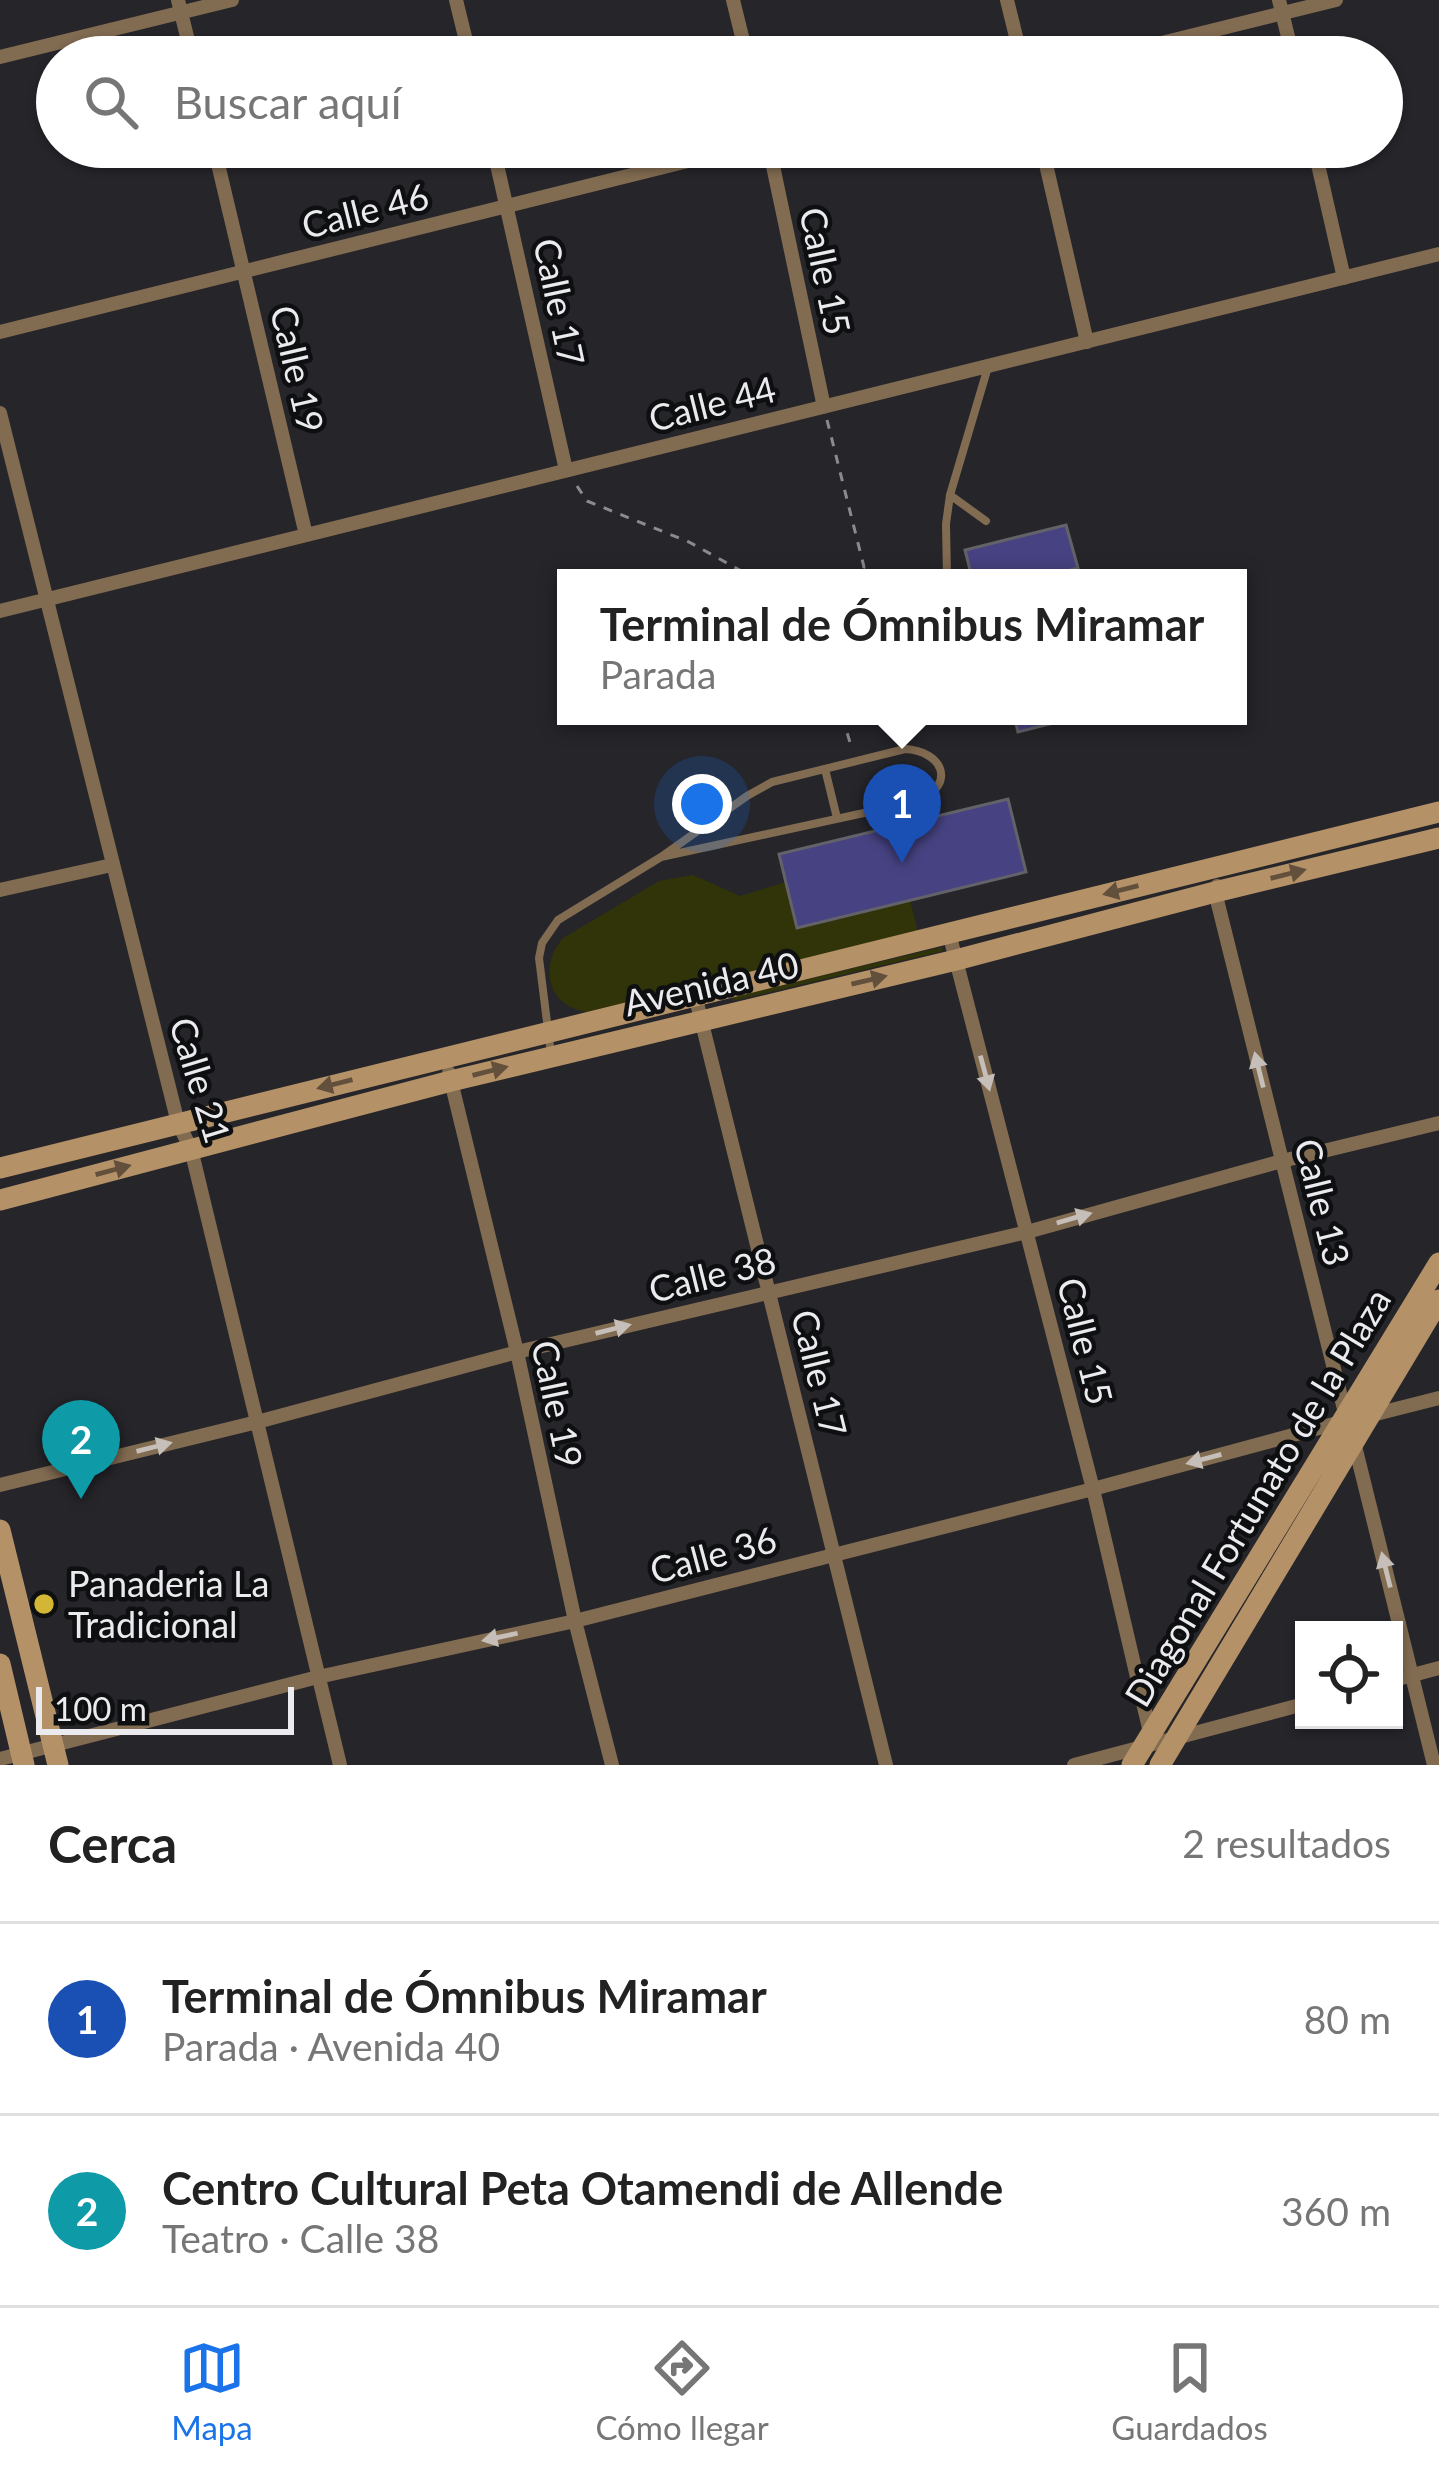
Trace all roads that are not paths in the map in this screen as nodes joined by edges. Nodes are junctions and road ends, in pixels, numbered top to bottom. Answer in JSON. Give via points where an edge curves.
{"nodes":[{"id":1,"x":232,"y":0,"type":"edge"},
{"id":2,"x":456,"y":0,"type":"edge"},
{"id":3,"x":734,"y":0,"type":"edge"},
{"id":4,"x":1006,"y":0,"type":"edge"},
{"id":5,"x":1336,"y":0,"type":"edge"},
{"id":6,"x":179,"y":6,"type":"edge"},
{"id":7,"x":1281,"y":7,"type":"edge"},
{"id":8,"x":74,"y":36,"type":"edge"},
{"id":9,"x":187,"y":36,"type":"edge"},
{"id":10,"x":465,"y":36,"type":"edge"},
{"id":11,"x":742,"y":36,"type":"edge"},
{"id":12,"x":1015,"y":36,"type":"edge"},
{"id":13,"x":1180,"y":36,"type":"edge"},
{"id":14,"x":36,"y":47,"type":"edge"},
{"id":15,"x":0,"y":57,"type":"edge"},
{"id":16,"x":219,"y":168,"type":"edge"},
{"id":17,"x":498,"y":168,"type":"edge"},
{"id":18,"x":660,"y":168,"type":"edge"},
{"id":19,"x":773,"y":168,"type":"edge"},
{"id":20,"x":1047,"y":168,"type":"edge"},
{"id":21,"x":1319,"y":168,"type":"edge"},
{"id":22,"x":508,"y":206,"type":"junction"},
{"id":23,"x":1439,"y":254,"type":"edge"},
{"id":24,"x":244,"y":272,"type":"junction"},
{"id":25,"x":1344,"y":278,"type":"junction"},
{"id":26,"x":0,"y":332,"type":"edge"},
{"id":27,"x":1087,"y":341,"type":"junction"},
{"id":28,"x":989,"y":366,"type":"junction"},
{"id":29,"x":824,"y":407,"type":"junction"},
{"id":30,"x":0,"y":413,"type":"edge"},
{"id":31,"x":566,"y":470,"type":"junction"},
{"id":32,"x":950,"y":495,"type":"junction"},
{"id":33,"x":986,"y":521,"type":"dead end"},
{"id":34,"x":306,"y":535,"type":"junction"},
{"id":35,"x":947,"y":569,"type":"edge"},
{"id":36,"x":46,"y":599,"type":"junction"},
{"id":37,"x":0,"y":611,"type":"edge"},
{"id":38,"x":825,"y":769,"type":"junction"},
{"id":39,"x":1439,"y":812,"type":"edge"},
{"id":40,"x":837,"y":818,"type":"junction"},
{"id":41,"x":1439,"y":838,"type":"edge"},
{"id":42,"x":661,"y":856,"type":"junction"},
{"id":43,"x":1226,"y":864,"type":"junction"},
{"id":44,"x":112,"y":865,"type":"junction"},
{"id":45,"x":0,"y":890,"type":"edge"},
{"id":46,"x":1215,"y":892,"type":"junction"},
{"id":47,"x":949,"y":933,"type":"junction"},
{"id":48,"x":956,"y":960,"type":"junction"},
{"id":49,"x":695,"y":994,"type":"junction"},
{"id":50,"x":701,"y":1019,"type":"junction"},
{"id":51,"x":547,"y":1031,"type":"junction"},
{"id":52,"x":446,"y":1056,"type":"junction"},
{"id":53,"x":552,"y":1056,"type":"junction"},
{"id":54,"x":451,"y":1081,"type":"junction"},
{"id":55,"x":178,"y":1123,"type":"junction"},
{"id":56,"x":1439,"y":1123,"type":"edge"},
{"id":57,"x":191,"y":1149,"type":"junction"},
{"id":58,"x":1282,"y":1161,"type":"junction"},
{"id":59,"x":0,"y":1168,"type":"edge"},
{"id":60,"x":0,"y":1200,"type":"edge"},
{"id":61,"x":1027,"y":1232,"type":"junction"},
{"id":62,"x":1439,"y":1263,"type":"edge"},
{"id":63,"x":769,"y":1291,"type":"junction"},
{"id":64,"x":1439,"y":1300,"type":"edge"},
{"id":65,"x":517,"y":1352,"type":"junction"},
{"id":66,"x":1439,"y":1398,"type":"edge"},
{"id":67,"x":257,"y":1421,"type":"junction"},
{"id":68,"x":1351,"y":1423,"type":"junction"},
{"id":69,"x":0,"y":1485,"type":"edge"},
{"id":70,"x":1094,"y":1489,"type":"junction"},
{"id":71,"x":0,"y":1530,"type":"edge"},
{"id":72,"x":834,"y":1553,"type":"junction"},
{"id":73,"x":575,"y":1621,"type":"junction"},
{"id":74,"x":0,"y":1664,"type":"edge"},
{"id":75,"x":1439,"y":1669,"type":"edge"},
{"id":76,"x":1412,"y":1675,"type":"junction"},
{"id":77,"x":318,"y":1677,"type":"junction"},
{"id":78,"x":1403,"y":1678,"type":"edge"},
{"id":79,"x":1295,"y":1707,"type":"edge"},
{"id":80,"x":1153,"y":1752,"type":"edge"},
{"id":81,"x":55,"y":1755,"type":"edge"},
{"id":82,"x":15,"y":1759,"type":"edge"},
{"id":83,"x":340,"y":1765,"type":"edge"},
{"id":84,"x":611,"y":1765,"type":"edge"},
{"id":85,"x":886,"y":1765,"type":"edge"},
{"id":86,"x":1074,"y":1765,"type":"edge"},
{"id":87,"x":1434,"y":1765,"type":"edge"}],
"edges":[{"from":1,"to":6,"type":"street"},
{"from":2,"to":10,"type":"street"},
{"from":3,"to":11,"type":"street"},
{"from":4,"to":12,"type":"street"},
{"from":5,"to":7,"type":"street"},
{"from":6,"to":8,"type":"street"},
{"from":6,"to":9,"type":"street"},
{"from":7,"to":13,"type":"street"},
{"from":14,"to":15,"type":"street"},
{"from":16,"to":24,"type":"street","name":"Calle 19"},
{"from":17,"to":22,"type":"street","name":"Calle 17"},
{"from":18,"to":22,"type":"street","name":"Calle 46"},
{"from":19,"to":29,"type":"street","name":"Calle 15"},
{"from":20,"to":27,"type":"street"},
{"from":21,"to":25,"type":"street"},
{"from":22,"to":24,"type":"street","name":"Calle 46"},
{"from":22,"to":31,"type":"street","name":"Calle 17"},
{"from":23,"to":25,"type":"street","name":"Calle 44"},
{"from":24,"to":26,"type":"street","name":"Calle 46"},
{"from":24,"to":34,"type":"street","name":"Calle 19"},
{"from":25,"to":27,"type":"street","name":"Calle 44"},
{"from":27,"to":28,"type":"street","name":"Calle 44"},
{"from":28,"to":29,"type":"street","name":"Calle 44"},
{"from":28,"to":32,"type":"lane"},
{"from":29,"to":31,"type":"street","name":"Calle 44"},
{"from":30,"to":36,"type":"street","name":"Calle 21"},
{"from":31,"to":34,"type":"street","name":"Calle 44"},
{"from":32,"to":33,"type":"lane"},
{"from":32,"to":35,"type":"lane"},
{"from":34,"to":36,"type":"street","name":"Calle 44"},
{"from":36,"to":37,"type":"street","name":"Calle 44"},
{"from":36,"to":44,"type":"street","name":"Calle 21"},
{"from":38,"to":40,"type":"lane"},
{"from":38,"to":40,"type":"lane","via":[[913,749],[941,769],[919,801]]},
{"from":38,"to":42,"type":"lane","via":[[772,782]]},
{"from":39,"to":43,"type":"main road","name":"Avenida 40"},
{"from":40,"to":42,"type":"lane"},
{"from":46,"to":41,"type":"main road","name":"Avenida 40","one_way":true},
{"from":42,"to":51,"type":"lane","via":[[550,929],[539,958]]},
{"from":43,"to":46,"type":"street"},
{"from":43,"to":47,"type":"main road","name":"Avenida 40","one_way":true},
{"from":44,"to":45,"type":"street"},
{"from":44,"to":55,"type":"street","name":"Calle 21"},
{"from":46,"to":48,"type":"main road","name":"Avenida 40"},
{"from":58,"to":46,"type":"street","name":"Calle 13","one_way":true},
{"from":47,"to":48,"type":"street","name":"Calle 15"},
{"from":47,"to":49,"type":"main road","name":"Avenida 40"},
{"from":50,"to":48,"type":"main road","name":"Avenida 40","one_way":true},
{"from":48,"to":61,"type":"street","name":"Calle 15","one_way":true},
{"from":49,"to":50,"type":"street","name":"Calle 17"},
{"from":49,"to":51,"type":"main road","name":"Avenida 40"},
{"from":50,"to":53,"type":"main road","name":"Avenida 40"},
{"from":50,"to":63,"type":"street","name":"Calle 17"},
{"from":51,"to":52,"type":"main road","name":"Avenida 40"},
{"from":51,"to":53,"type":"lane"},
{"from":52,"to":54,"type":"street","name":"Calle 19"},
{"from":52,"to":55,"type":"main road","name":"Avenida 40","one_way":true},
{"from":54,"to":53,"type":"main road","name":"Avenida 40","one_way":true},
{"from":54,"to":57,"type":"main road","name":"Avenida 40"},
{"from":54,"to":65,"type":"street","name":"Calle 19"},
{"from":55,"to":57,"type":"street","name":"Calle 21"},
{"from":55,"to":59,"type":"main road","name":"Avenida 40"},
{"from":56,"to":58,"type":"street","name":"Calle 38"},
{"from":60,"to":57,"type":"main road","name":"Avenida 40","one_way":true},
{"from":57,"to":67,"type":"street","name":"Calle 21"},
{"from":61,"to":58,"type":"street","name":"Calle 38","one_way":true},
{"from":58,"to":68,"type":"street","name":"Calle 13"},
{"from":61,"to":63,"type":"street","name":"Calle 38"},
{"from":61,"to":70,"type":"street","name":"Calle 15"},
{"from":62,"to":68,"type":"main road","name":"Diagonal Fortunato de la Plaza"},
{"from":65,"to":63,"type":"street","name":"Calle 38","one_way":true},
{"from":63,"to":72,"type":"street","name":"Calle 17"},
{"from":64,"to":68,"type":"main road","name":"Diagonal Fortunato de la Plaza"},
{"from":65,"to":67,"type":"street","name":"Calle 38"},
{"from":65,"to":73,"type":"street","name":"Calle 19"},
{"from":66,"to":68,"type":"street","name":"Calle 36"},
{"from":69,"to":67,"type":"street","name":"Calle 38","one_way":true},
{"from":67,"to":77,"type":"street","name":"Calle 21"},
{"from":68,"to":70,"type":"street","name":"Calle 36","one_way":true},
{"from":76,"to":68,"type":"street","name":"Calle 13","one_way":true},
{"from":68,"to":80,"type":"main road","name":"Diagonal Fortunato de la Plaza"},
{"from":70,"to":72,"type":"street","name":"Calle 36"},
{"from":70,"to":80,"type":"street","name":"Calle 15"},
{"from":71,"to":81,"type":"main road"},
{"from":72,"to":73,"type":"street","name":"Calle 36"},
{"from":72,"to":85,"type":"street","name":"Calle 17"},
{"from":73,"to":77,"type":"street","name":"Calle 36","one_way":true},
{"from":73,"to":84,"type":"street","name":"Calle 19"},
{"from":74,"to":82,"type":"main road"},
{"from":75,"to":76,"type":"street"},
{"from":76,"to":78,"type":"street"},
{"from":76,"to":87,"type":"street","name":"Calle 13"},
{"from":77,"to":81,"type":"street","name":"Calle 36"},
{"from":77,"to":83,"type":"street","name":"Calle 21"},
{"from":79,"to":80,"type":"street"},
{"from":80,"to":86,"type":"street"},
{"from":81,"to":82,"type":"street","name":"Calle 36"}]}
